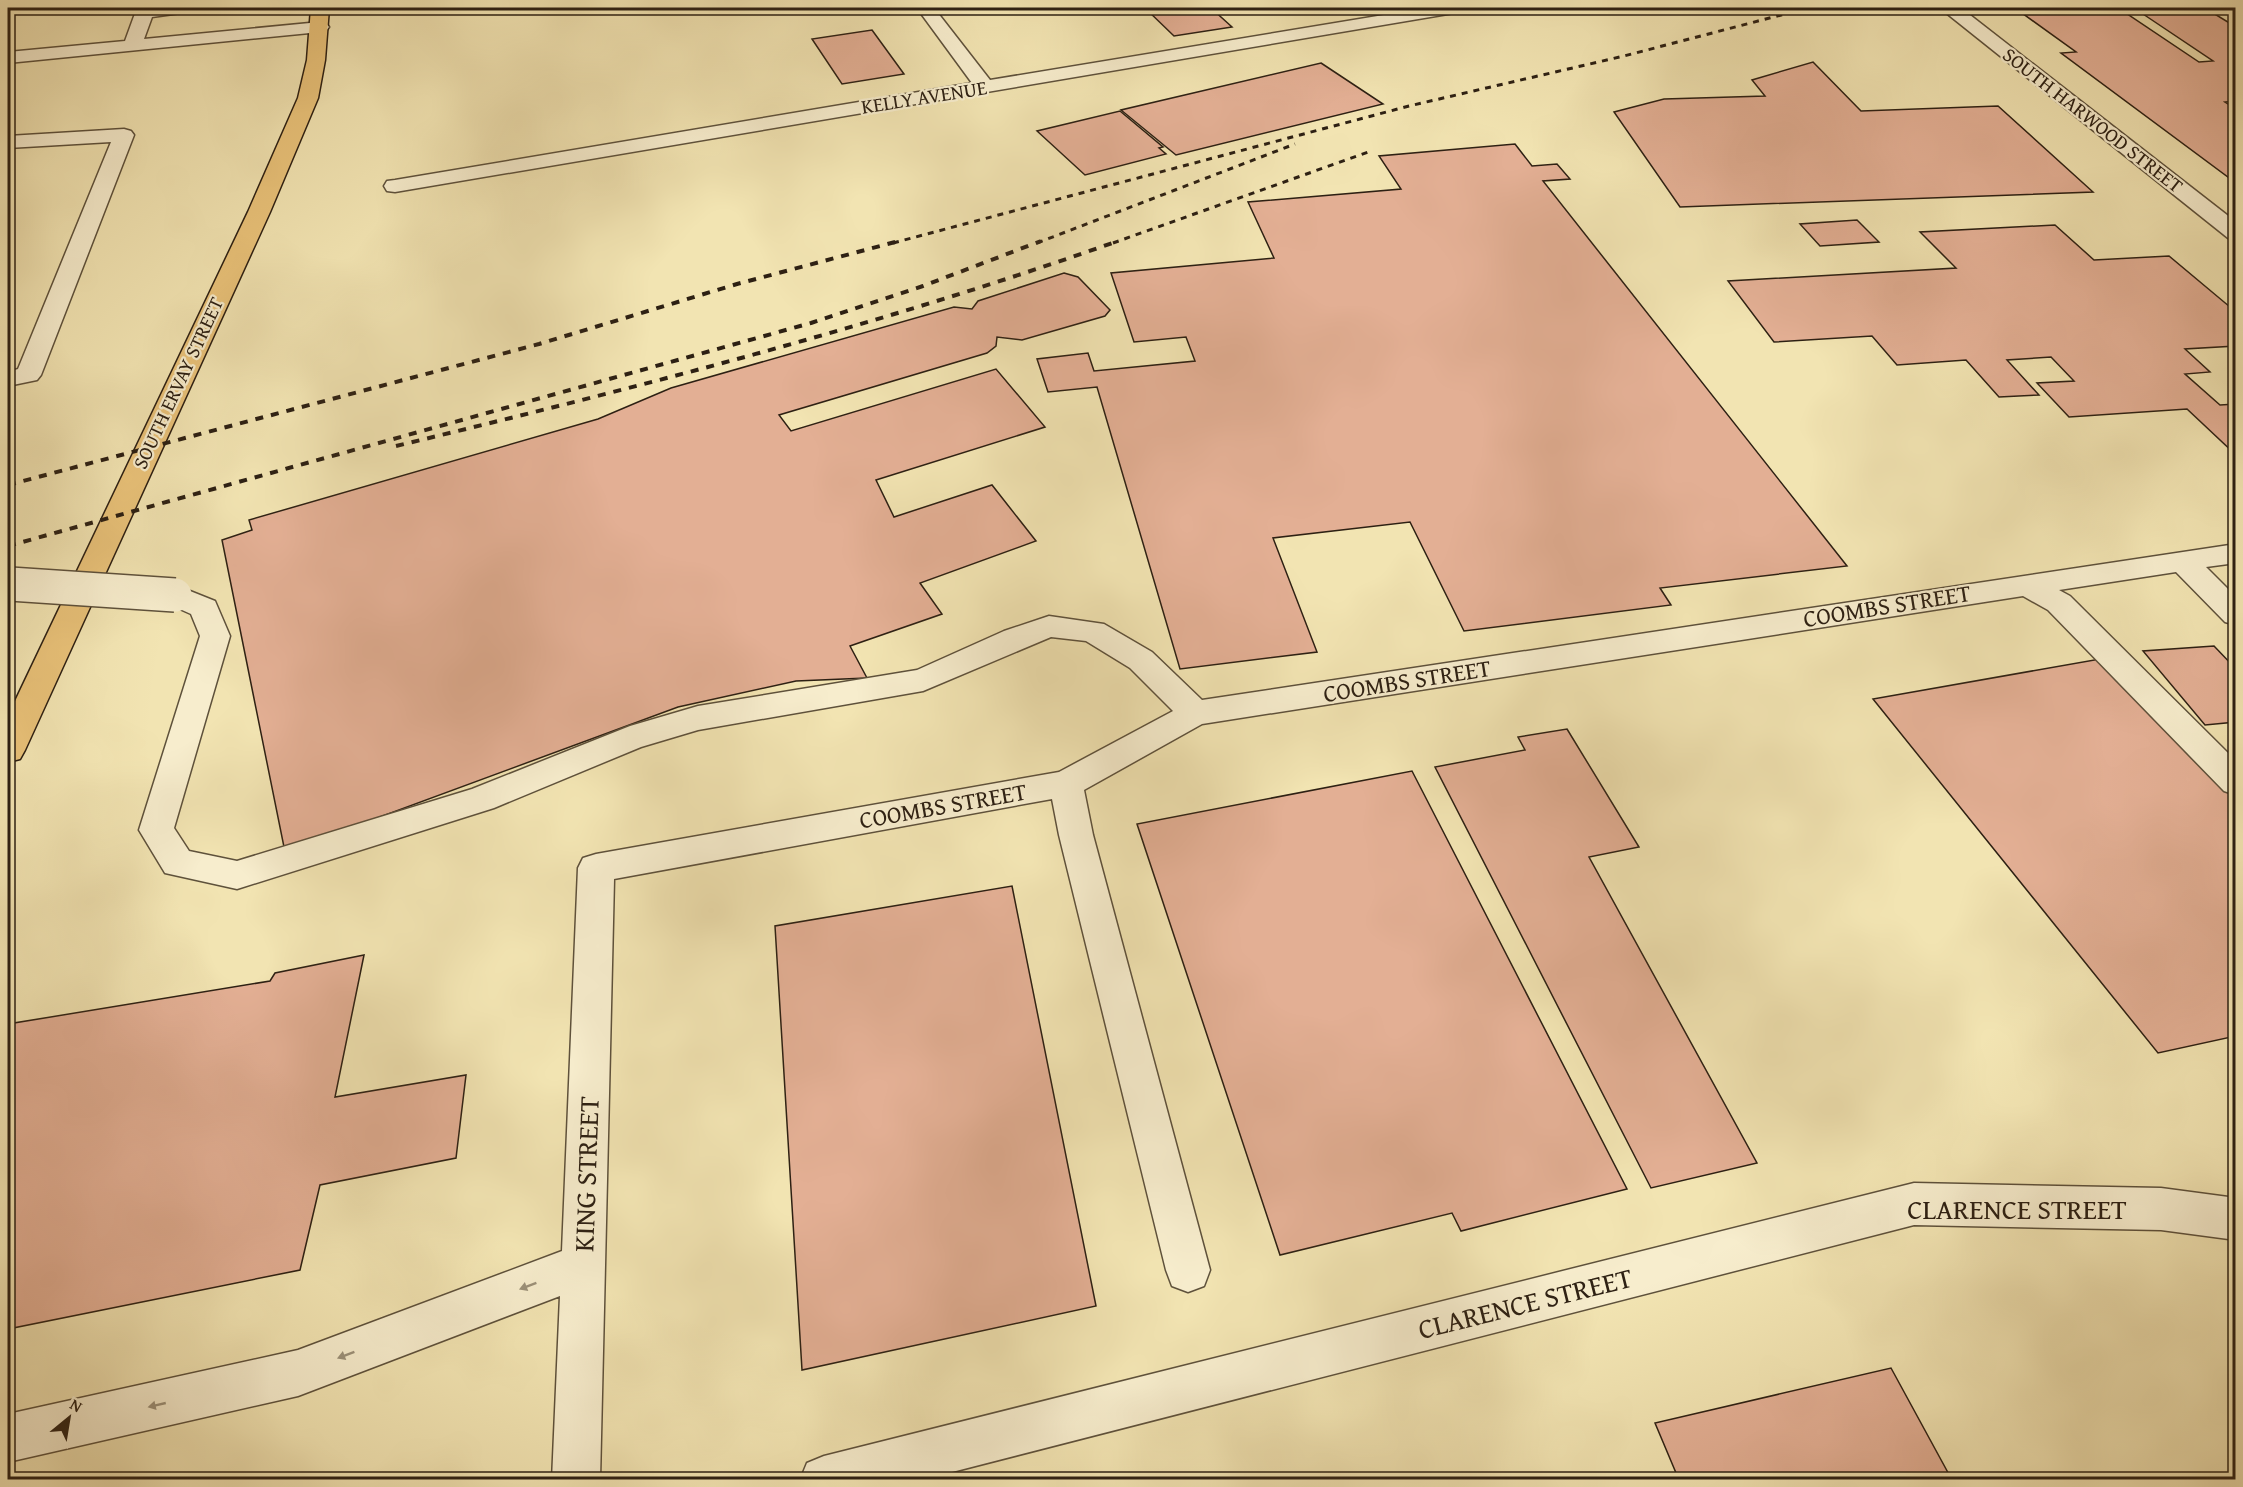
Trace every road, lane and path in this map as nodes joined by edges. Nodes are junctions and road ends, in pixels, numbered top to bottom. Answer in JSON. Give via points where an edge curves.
{"nodes":[{"id":1,"x":183,"y":8,"type":"edge"},
{"id":2,"x":925,"y":8,"type":"edge"},
{"id":3,"x":1454,"y":8,"type":"edge"},
{"id":4,"x":1951,"y":8,"type":"edge"},
{"id":5,"x":146,"y":10,"type":"edge"},
{"id":6,"x":320,"y":17,"type":"edge"},
{"id":7,"x":133,"y":45,"type":"junction"},
{"id":8,"x":8,"y":58,"type":"edge"},
{"id":9,"x":985,"y":87,"type":"junction"},
{"id":10,"x":8,"y":142,"type":"edge"},
{"id":11,"x":395,"y":186,"type":"dead end"},
{"id":12,"x":2235,"y":233,"type":"edge"},
{"id":13,"x":8,"y":379,"type":"edge"},
{"id":14,"x":2235,"y":553,"type":"edge"},
{"id":15,"x":2182,"y":561,"type":"junction"},
{"id":16,"x":9,"y":584,"type":"edge"},
{"id":17,"x":2027,"y":585,"type":"junction"},
{"id":18,"x":2235,"y":615,"type":"edge"},
{"id":19,"x":1195,"y":714,"type":"junction"},
{"id":20,"x":8,"y":750,"type":"edge"},
{"id":21,"x":2235,"y":782,"type":"edge"},
{"id":22,"x":1066,"y":783,"type":"junction"},
{"id":23,"x":596,"y":868,"type":"joint"},
{"id":24,"x":2235,"y":1219,"type":"edge"},
{"id":25,"x":582,"y":1265,"type":"junction"},
{"id":26,"x":1188,"y":1270,"type":"dead end"},
{"id":27,"x":8,"y":1438,"type":"edge"},
{"id":28,"x":576,"y":1479,"type":"edge"},
{"id":29,"x":824,"y":1479,"type":"edge"}],
"edges":[{"from":1,"to":5,"type":"street"},
{"from":2,"to":9,"type":"street"},
{"from":3,"to":9,"type":"street","name":"KELLY AVENUE"},
{"from":4,"to":12,"type":"street","name":"SOUTH HARWOOD STREET"},
{"from":5,"to":7,"type":"street"},
{"from":6,"to":7,"type":"street"},
{"from":6,"to":20,"type":"main road","name":"SOUTH ERVAY STREET","via":[[308,98]]},
{"from":7,"to":8,"type":"street"},
{"from":9,"to":11,"type":"street","name":"KELLY AVENUE"},
{"from":10,"to":13,"type":"street","via":[[124,135],[28,375]]},
{"from":14,"to":15,"type":"street","name":"COOMBS STREET"},
{"from":15,"to":17,"type":"street","name":"COOMBS STREET"},
{"from":15,"to":18,"type":"street"},
{"from":16,"to":19,"type":"street","bridge":true,"via":[[175,595],[204,608],[215,636],[156,830],[178,863],[237,875],[482,799],[630,738],[698,718],[923,680],[1049,626],[1094,631],[1142,660]]},
{"from":17,"to":19,"type":"street","name":"COOMBS STREET"},
{"from":17,"to":21,"type":"street","via":[[2059,603]]},
{"from":19,"to":22,"type":"street","name":"COOMBS STREET"},
{"from":22,"to":23,"type":"street","name":"COOMBS STREET"},
{"from":22,"to":26,"type":"street"},
{"from":23,"to":25,"type":"street","name":"KING STREET"},
{"from":24,"to":29,"type":"street","name":"CLARENCE STREET","via":[[2161,1209],[1914,1204]]},
{"from":25,"to":27,"type":"street","one_way":true,"via":[[298,1373]]},
{"from":25,"to":28,"type":"street","name":"KING STREET"}]}
